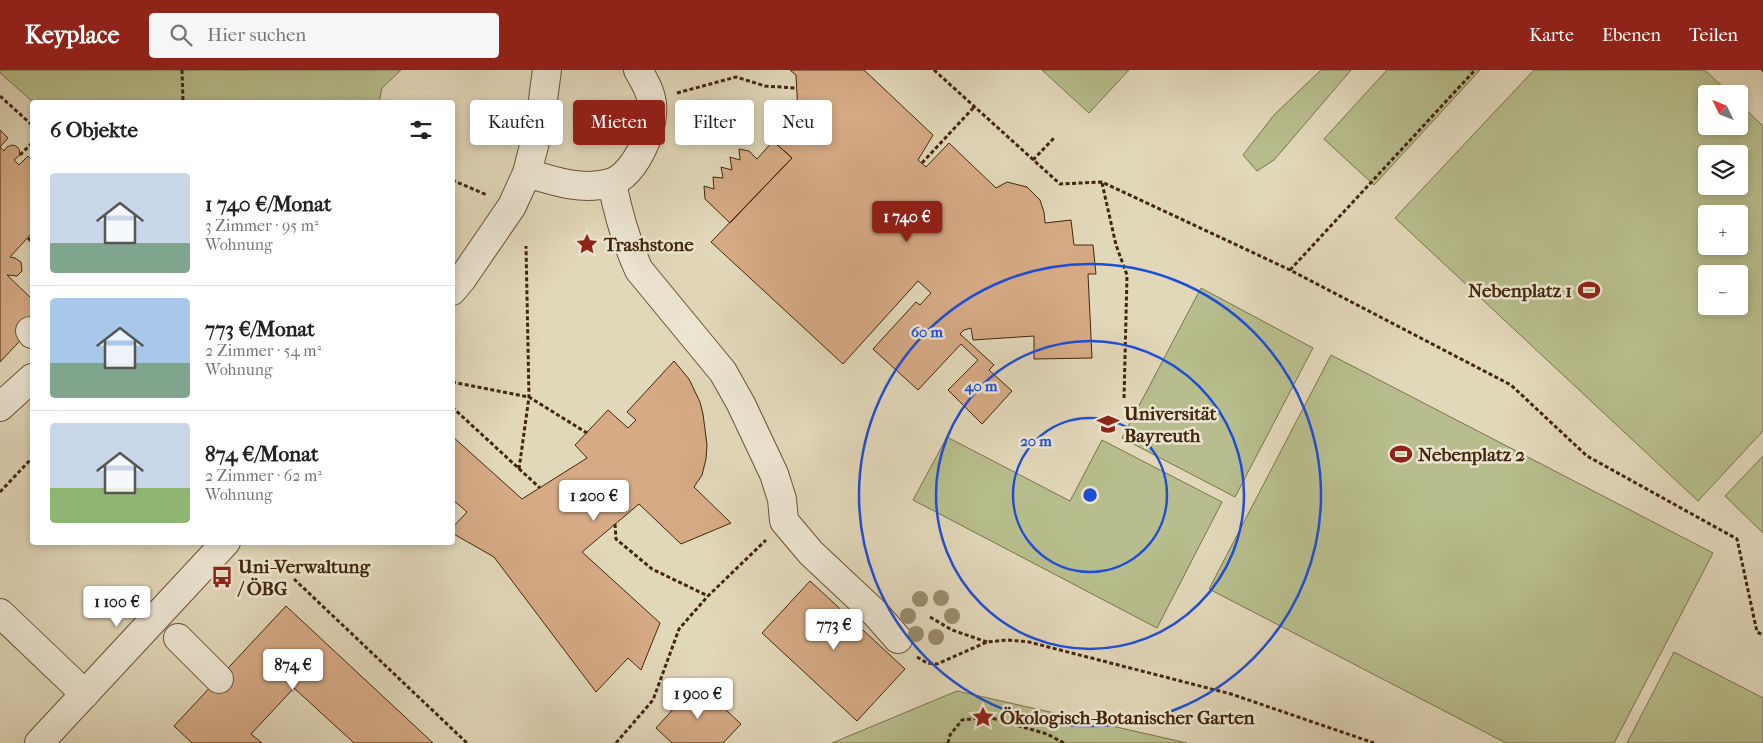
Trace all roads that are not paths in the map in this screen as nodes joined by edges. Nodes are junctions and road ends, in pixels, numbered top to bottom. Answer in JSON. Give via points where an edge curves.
{"nodes":[{"id":1,"x":547,"y":70,"type":"edge"},
{"id":2,"x":638,"y":70,"type":"edge"},
{"id":3,"x":527,"y":173,"type":"junction"},
{"id":4,"x":612,"y":183,"type":"junction"},
{"id":5,"x":455,"y":287,"type":"edge"},
{"id":6,"x":30,"y":380,"type":"edge"},
{"id":7,"x":0,"y":407,"type":"edge"},
{"id":8,"x":223,"y":545,"type":"edge"},
{"id":9,"x":0,"y":613,"type":"edge"},
{"id":10,"x":178,"y":638,"type":"dead end"},
{"id":11,"x":898,"y":639,"type":"road end"},
{"id":12,"x":219,"y":678,"type":"dead end"},
{"id":13,"x":85,"y":694,"type":"junction"},
{"id":14,"x":39,"y":743,"type":"edge"}],
"edges":[{"from":1,"to":3,"type":"street","via":[[540,122]]},
{"from":2,"to":4,"type":"street","via":[[652,99],[648,136],[635,161]]},
{"from":3,"to":4,"type":"street","via":[[572,185]]},
{"from":3,"to":5,"type":"street","via":[[512,206]]},
{"from":4,"to":11,"type":"street","via":[[639,270],[723,372],[774,474],[782,499],[784,521],[811,553]]},
{"from":6,"to":7,"type":"street"},
{"from":8,"to":13,"type":"street"},
{"from":9,"to":13,"type":"street"},
{"from":10,"to":12,"type":"street"},
{"from":13,"to":14,"type":"street"}]}
